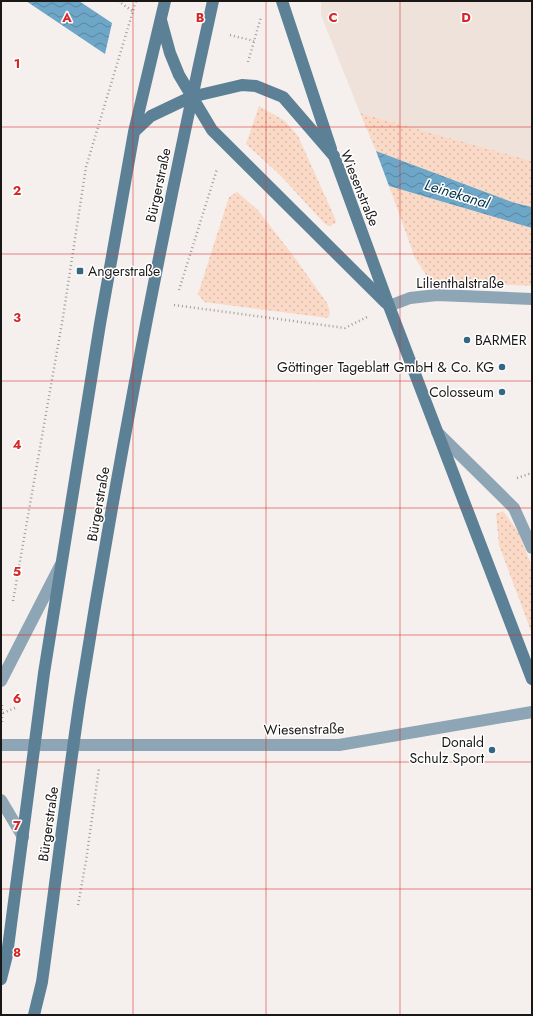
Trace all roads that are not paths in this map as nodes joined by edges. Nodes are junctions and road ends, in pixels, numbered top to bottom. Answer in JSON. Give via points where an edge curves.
{"nodes":[{"id":1,"x":165,"y":1,"type":"edge"},
{"id":2,"x":213,"y":1,"type":"edge"},
{"id":3,"x":282,"y":1,"type":"edge"},
{"id":4,"x":161,"y":19,"type":"junction"},
{"id":5,"x":191,"y":97,"type":"junction"},
{"id":6,"x":134,"y":132,"type":"junction"},
{"id":7,"x":334,"y":156,"type":"junction"},
{"id":8,"x":532,"y":299,"type":"edge"},
{"id":9,"x":389,"y":306,"type":"junction"},
{"id":10,"x":437,"y":432,"type":"junction"},
{"id":11,"x":532,"y":548,"type":"edge"},
{"id":12,"x":62,"y":563,"type":"junction"},
{"id":13,"x":532,"y":679,"type":"edge"},
{"id":14,"x":1,"y":681,"type":"edge"},
{"id":15,"x":532,"y":712,"type":"edge"},
{"id":16,"x":1,"y":745,"type":"edge"},
{"id":17,"x":35,"y":745,"type":"junction"},
{"id":18,"x":74,"y":745,"type":"junction"},
{"id":19,"x":1,"y":800,"type":"edge"},
{"id":20,"x":23,"y":837,"type":"junction"},
{"id":21,"x":1,"y":979,"type":"edge"},
{"id":22,"x":34,"y":1015,"type":"edge"}],
"edges":[{"from":1,"to":4,"type":"main road","name":"Bürgerstraße"},
{"from":2,"to":5,"type":"main road","name":"Bürgerstraße"},
{"from":3,"to":7,"type":"main road"},
{"from":4,"to":5,"type":"main road","via":[[170,53]]},
{"from":4,"to":6,"type":"main road","name":"Bürgerstraße"},
{"from":5,"to":6,"type":"main road","name":"Wiesenstraße","via":[[151,116]]},
{"from":5,"to":7,"type":"main road","name":"Wiesenstraße","via":[[242,85],[256,86],[283,97]]},
{"from":5,"to":9,"type":"main road","via":[[203,118],[224,144],[253,169]]},
{"from":5,"to":18,"type":"main road","name":"Bürgerstraße","via":[[133,390]]},
{"from":6,"to":12,"type":"main road","name":"Bürgerstraße"},
{"from":7,"to":9,"type":"main road","name":"Wiesenstraße"},
{"from":8,"to":9,"type":"street","name":"Lilienthalstraße","via":[[437,295],[410,298]]},
{"from":9,"to":10,"type":"main road","name":"Wiesenstraße"},
{"from":10,"to":11,"type":"street","name":"Wiesenstraße","via":[[514,508]]},
{"from":10,"to":13,"type":"main road","name":"Wiesenstraße"},
{"from":12,"to":14,"type":"street"},
{"from":12,"to":17,"type":"main road","name":"Bürgerstraße"},
{"from":15,"to":18,"type":"street","name":"Wiesenstraße","via":[[339,745]]},
{"from":16,"to":17,"type":"street"},
{"from":17,"to":18,"type":"street"},
{"from":17,"to":20,"type":"main road","name":"Bürgerstraße"},
{"from":18,"to":22,"type":"main road","name":"Bürgerstraße","via":[[42,982]]},
{"from":19,"to":20,"type":"street"},
{"from":20,"to":21,"type":"main road","name":"Bürgerstraße","via":[[7,955]]}]}
